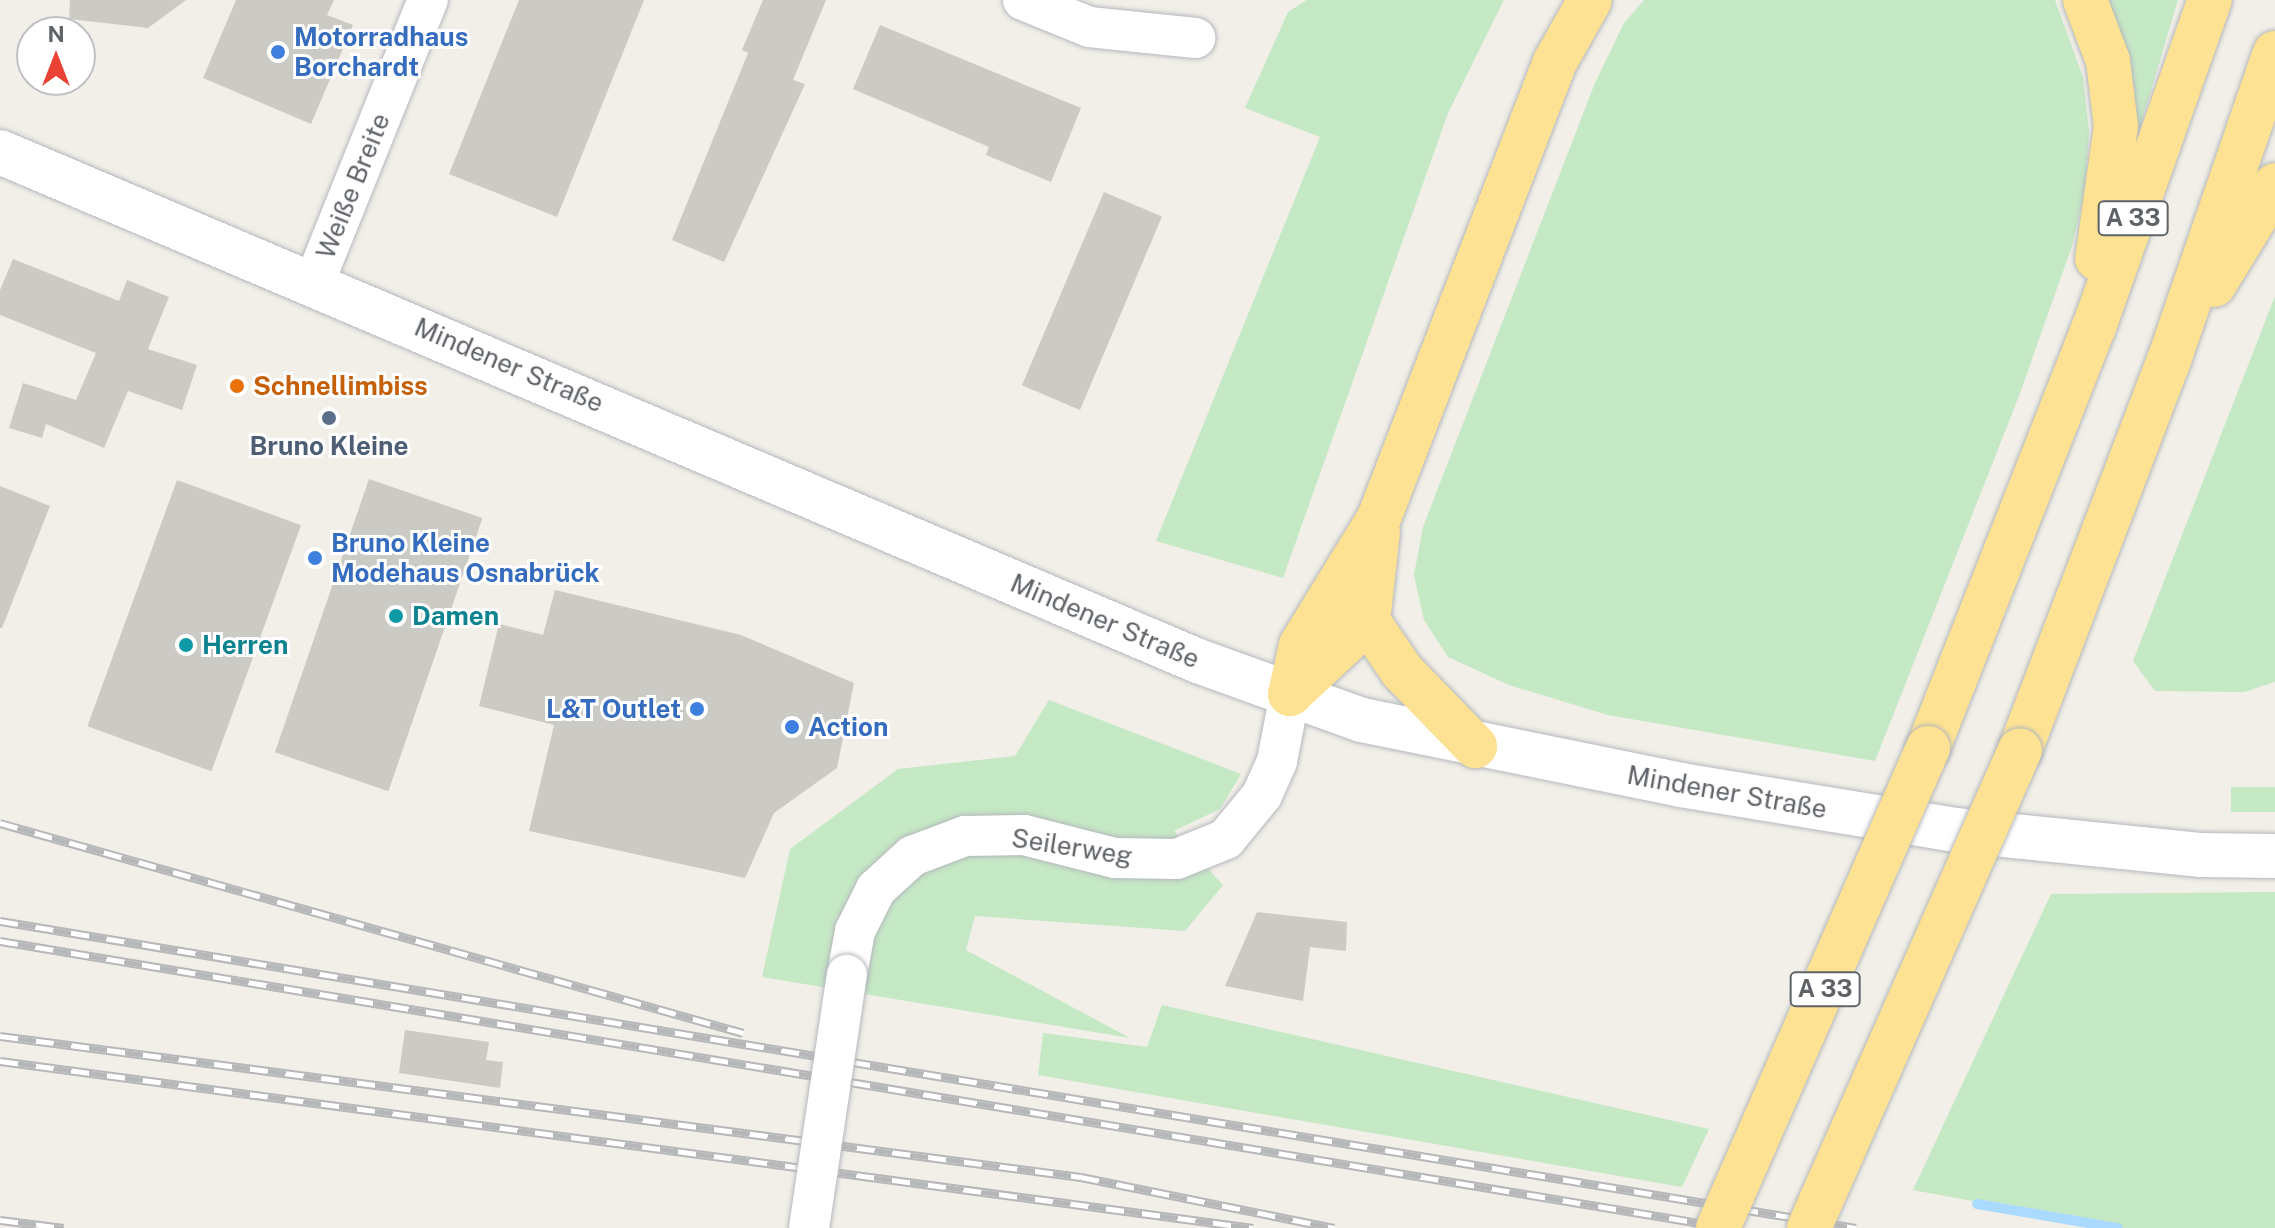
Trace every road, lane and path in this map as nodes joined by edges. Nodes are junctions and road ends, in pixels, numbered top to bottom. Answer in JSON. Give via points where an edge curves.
{"nodes":[{"id":1,"x":428,"y":0,"type":"edge"},
{"id":2,"x":1023,"y":0,"type":"edge"},
{"id":3,"x":1590,"y":0,"type":"edge"},
{"id":4,"x":2085,"y":0,"type":"edge"},
{"id":5,"x":2210,"y":0,"type":"edge"},
{"id":6,"x":1195,"y":38,"type":"dead end"},
{"id":7,"x":2275,"y":53,"type":"edge"},
{"id":8,"x":0,"y":152,"type":"edge"},
{"id":9,"x":2275,"y":185,"type":"edge"},
{"id":10,"x":314,"y":283,"type":"junction"},
{"id":11,"x":2168,"y":363,"type":"junction"},
{"id":12,"x":2053,"y":435,"type":"junction"},
{"id":13,"x":1379,"y":518,"type":"junction"},
{"id":14,"x":1368,"y":621,"type":"junction"},
{"id":15,"x":1290,"y":694,"type":"junction"},
{"id":16,"x":1475,"y":746,"type":"junction"},
{"id":17,"x":2275,"y":856,"type":"edge"},
{"id":18,"x":809,"y":1228,"type":"edge"},
{"id":19,"x":1718,"y":1228,"type":"edge"},
{"id":20,"x":1809,"y":1228,"type":"edge"}],
"edges":[{"from":1,"to":10,"type":"street","name":"Weiße Breite"},
{"from":2,"to":6,"type":"street","via":[[1089,27]]},
{"from":3,"to":13,"type":"highway","via":[[1549,77]]},
{"from":4,"to":12,"type":"highway","via":[[2108,61],[2116,126],[2102,239]]},
{"from":5,"to":12,"type":"highway","number":"A 33"},
{"from":7,"to":11,"type":"highway"},
{"from":8,"to":10,"type":"main road","name":"Mindener Straße"},
{"from":9,"to":11,"type":"highway"},
{"from":10,"to":15,"type":"main road","name":"Mindener Straße","via":[[1198,661]]},
{"from":11,"to":20,"type":"highway","bridge":true,"via":[[2020,750]]},
{"from":12,"to":19,"type":"highway","number":"A 33","bridge":true,"via":[[1928,748]]},
{"from":13,"to":14,"type":"highway"},
{"from":13,"to":15,"type":"highway","via":[[1301,645]]},
{"from":14,"to":15,"type":"highway"},
{"from":14,"to":16,"type":"highway","via":[[1402,671]]},
{"from":15,"to":16,"type":"main road","name":"Mindener Straße","via":[[1362,720]]},
{"from":15,"to":18,"type":"street","name":"Seilerweg","bridge":true,"via":[[1277,761],[1262,795],[1226,839],[1177,859],[1115,858],[1024,835],[965,836],[912,856],[876,889],[855,931]]},
{"from":16,"to":17,"type":"main road","name":"Mindener Straße","via":[[1955,830],[2202,855]]}]}
